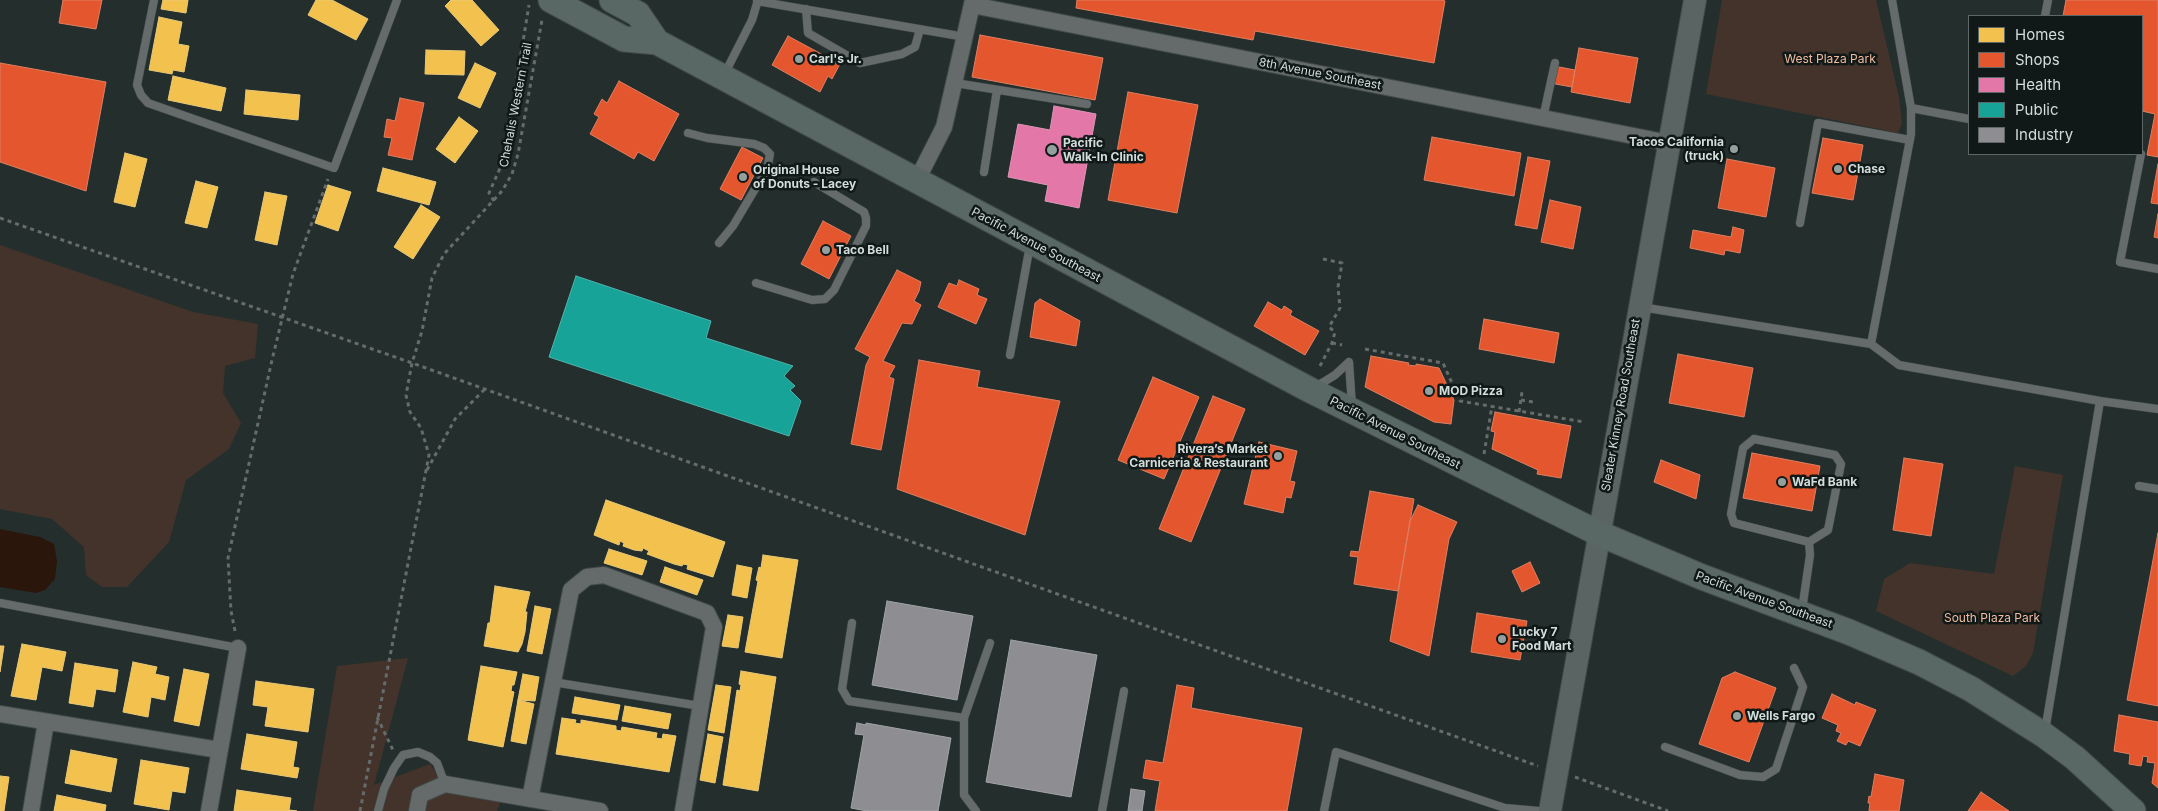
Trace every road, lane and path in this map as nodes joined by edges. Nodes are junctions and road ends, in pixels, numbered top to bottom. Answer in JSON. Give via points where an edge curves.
{"nodes":[{"id":1,"x":154,"y":0,"type":"edge"},
{"id":2,"x":397,"y":0,"type":"edge"},
{"id":3,"x":612,"y":0,"type":"edge"},
{"id":4,"x":758,"y":0,"type":"edge"},
{"id":5,"x":1695,"y":0,"type":"edge"},
{"id":6,"x":1892,"y":0,"type":"edge"},
{"id":7,"x":2048,"y":0,"type":"edge"},
{"id":8,"x":972,"y":2,"type":"edge"},
{"id":9,"x":541,"y":8,"type":"edge"},
{"id":10,"x":806,"y":9,"type":"junction"},
{"id":11,"x":2045,"y":15,"type":"edge"},
{"id":12,"x":920,"y":29,"type":"junction"},
{"id":13,"x":965,"y":37,"type":"junction"},
{"id":14,"x":657,"y":42,"type":"junction"},
{"id":15,"x":1555,"y":63,"type":"dead end"},
{"id":16,"x":723,"y":77,"type":"junction"},
{"id":17,"x":955,"y":83,"type":"junction"},
{"id":18,"x":997,"y":90,"type":"junction"},
{"id":19,"x":1087,"y":104,"type":"dead end"},
{"id":20,"x":1911,"y":108,"type":"junction"},
{"id":21,"x":1543,"y":118,"type":"junction"},
{"id":22,"x":1968,"y":119,"type":"edge"},
{"id":23,"x":688,"y":133,"type":"dead end"},
{"id":24,"x":1910,"y":140,"type":"junction"},
{"id":25,"x":1669,"y":143,"type":"junction"},
{"id":26,"x":2141,"y":155,"type":"edge"},
{"id":27,"x":334,"y":168,"type":"junction"},
{"id":28,"x":984,"y":172,"type":"dead end"},
{"id":29,"x":814,"y":182,"type":"dead end"},
{"id":30,"x":916,"y":182,"type":"junction"},
{"id":31,"x":494,"y":201,"type":"junction"},
{"id":32,"x":0,"y":218,"type":"edge"},
{"id":33,"x":1800,"y":223,"type":"dead end"},
{"id":34,"x":719,"y":243,"type":"dead end"},
{"id":35,"x":1031,"y":243,"type":"junction"},
{"id":36,"x":1323,"y":259,"type":"dead end"},
{"id":37,"x":2158,"y":269,"type":"edge"},
{"id":38,"x":756,"y":283,"type":"dead end"},
{"id":39,"x":1639,"y":307,"type":"junction"},
{"id":40,"x":283,"y":318,"type":"junction"},
{"id":41,"x":1332,"y":343,"type":"junction"},
{"id":42,"x":1871,"y":344,"type":"junction"},
{"id":43,"x":1342,"y":345,"type":"dead end"},
{"id":44,"x":1365,"y":349,"type":"dead end"},
{"id":45,"x":1010,"y":355,"type":"dead end"},
{"id":46,"x":412,"y":363,"type":"junction"},
{"id":47,"x":1320,"y":366,"type":"dead end"},
{"id":48,"x":484,"y":390,"type":"junction"},
{"id":49,"x":1310,"y":390,"type":"junction"},
{"id":50,"x":1522,"y":392,"type":"dead end"},
{"id":51,"x":1521,"y":400,"type":"junction"},
{"id":52,"x":1532,"y":402,"type":"dead end"},
{"id":53,"x":2100,"y":402,"type":"junction"},
{"id":54,"x":1492,"y":406,"type":"junction"},
{"id":55,"x":2158,"y":409,"type":"edge"},
{"id":56,"x":1352,"y":412,"type":"junction"},
{"id":57,"x":1519,"y":412,"type":"junction"},
{"id":58,"x":1584,"y":422,"type":"dead end"},
{"id":59,"x":1484,"y":457,"type":"dead end"},
{"id":60,"x":426,"y":472,"type":"junction"},
{"id":61,"x":2139,"y":486,"type":"dead end"},
{"id":62,"x":2158,"y":489,"type":"edge"},
{"id":63,"x":1598,"y":533,"type":"junction"},
{"id":64,"x":1809,"y":542,"type":"junction"},
{"id":65,"x":0,"y":603,"type":"edge"},
{"id":66,"x":1802,"y":614,"type":"junction"},
{"id":67,"x":852,"y":623,"type":"dead end"},
{"id":68,"x":990,"y":644,"type":"dead end"},
{"id":69,"x":238,"y":648,"type":"junction"},
{"id":70,"x":1794,"y":668,"type":"dead end"},
{"id":71,"x":553,"y":682,"type":"junction"},
{"id":72,"x":1124,"y":691,"type":"dead end"},
{"id":73,"x":700,"y":706,"type":"junction"},
{"id":74,"x":0,"y":714,"type":"edge"},
{"id":75,"x":377,"y":717,"type":"junction"},
{"id":76,"x":964,"y":718,"type":"junction"},
{"id":77,"x":46,"y":722,"type":"junction"},
{"id":78,"x":2044,"y":735,"type":"junction"},
{"id":79,"x":1666,"y":747,"type":"dead end"},
{"id":80,"x":219,"y":750,"type":"junction"},
{"id":81,"x":399,"y":761,"type":"junction"},
{"id":82,"x":1556,"y":771,"type":"junction"},
{"id":83,"x":445,"y":784,"type":"junction"},
{"id":84,"x":530,"y":799,"type":"junction"},
{"id":85,"x":31,"y":811,"type":"edge"},
{"id":86,"x":209,"y":811,"type":"edge"},
{"id":87,"x":360,"y":811,"type":"edge"},
{"id":88,"x":378,"y":811,"type":"edge"},
{"id":89,"x":417,"y":811,"type":"edge"},
{"id":90,"x":600,"y":811,"type":"edge"},
{"id":91,"x":683,"y":811,"type":"edge"},
{"id":92,"x":976,"y":811,"type":"edge"},
{"id":93,"x":1102,"y":811,"type":"edge"},
{"id":94,"x":1324,"y":811,"type":"edge"},
{"id":95,"x":1538,"y":811,"type":"edge"},
{"id":96,"x":1550,"y":811,"type":"edge"},
{"id":97,"x":1668,"y":811,"type":"edge"},
{"id":98,"x":2133,"y":811,"type":"edge"}],
"edges":[{"from":1,"to":27,"type":"lane","via":[[137,85],[140,95],[148,103]]},
{"from":2,"to":27,"type":"lane"},
{"from":3,"to":14,"type":"main road","name":"Pacific Avenue Southeast","via":[[638,14]]},
{"from":4,"to":10,"type":"lane"},
{"from":4,"to":16,"type":"lane","via":[[752,20]]},
{"from":5,"to":25,"type":"main road","name":"Sleater Kinney Road Southeast"},
{"from":6,"to":20,"type":"lane"},
{"from":7,"to":11,"type":"lane"},
{"from":8,"to":13,"type":"street"},
{"from":8,"to":21,"type":"street","name":"8th Avenue Southeast"},
{"from":9,"to":14,"type":"main road","name":"Pacific Avenue Southeast","via":[[624,39]]},
{"from":9,"to":31,"type":"path","name":"Chehalis Western Trail","via":[[518,154],[512,174]]},
{"from":9,"to":31,"type":"path","via":[[501,166],[489,193]]},
{"from":10,"to":12,"type":"lane"},
{"from":10,"to":12,"type":"lane","via":[[808,33],[860,63],[902,54],[915,47]]},
{"from":12,"to":13,"type":"lane"},
{"from":13,"to":17,"type":"street"},
{"from":14,"to":16,"type":"main road","name":"Pacific Avenue Southeast"},
{"from":15,"to":21,"type":"lane"},
{"from":16,"to":30,"type":"main road","name":"Pacific Avenue Southeast"},
{"from":17,"to":18,"type":"lane"},
{"from":17,"to":30,"type":"street","via":[[944,127]]},
{"from":18,"to":19,"type":"lane"},
{"from":18,"to":28,"type":"lane"},
{"from":20,"to":22,"type":"lane"},
{"from":20,"to":24,"type":"lane"},
{"from":21,"to":25,"type":"street","name":"8th Avenue Southeast"},
{"from":23,"to":34,"type":"lane","via":[[754,144],[770,154],[767,169]]},
{"from":24,"to":33,"type":"lane","via":[[1818,123]]},
{"from":24,"to":42,"type":"lane"},
{"from":25,"to":39,"type":"main road","name":"Sleater Kinney Road Southeast"},
{"from":26,"to":37,"type":"lane","via":[[2120,262]]},
{"from":27,"to":40,"type":"path","via":[[326,181],[293,274]]},
{"from":29,"to":38,"type":"lane","via":[[864,212],[866,218],[866,226],[834,290],[825,299],[812,300]]},
{"from":30,"to":35,"type":"main road","name":"Pacific Avenue Southeast"},
{"from":31,"to":46,"type":"path","name":"Chehalis Western Trail","via":[[444,254],[432,278]]},
{"from":32,"to":40,"type":"path"},
{"from":35,"to":45,"type":"lane"},
{"from":35,"to":49,"type":"main road","name":"Pacific Avenue Southeast"},
{"from":36,"to":41,"type":"path","via":[[1342,263],[1338,287],[1340,308],[1329,327],[1335,332]]},
{"from":39,"to":42,"type":"lane"},
{"from":39,"to":63,"type":"main road","name":"Sleater Kinney Road Southeast"},
{"from":40,"to":46,"type":"path"},
{"from":40,"to":69,"type":"path","via":[[228,558],[231,611]]},
{"from":41,"to":43,"type":"path"},
{"from":41,"to":47,"type":"path"},
{"from":42,"to":53,"type":"lane","via":[[1899,366]]},
{"from":44,"to":54,"type":"path","via":[[1443,362],[1460,401]]},
{"from":46,"to":48,"type":"path"},
{"from":46,"to":60,"type":"path","name":"Chehalis Western Trail","via":[[406,395],[429,455]]},
{"from":48,"to":60,"type":"path","via":[[455,420]]},
{"from":48,"to":82,"type":"path"},
{"from":49,"to":56,"type":"main road","name":"Pacific Avenue Southeast"},
{"from":49,"to":56,"type":"lane","via":[[1349,362]]},
{"from":50,"to":51,"type":"path"},
{"from":51,"to":52,"type":"path"},
{"from":51,"to":57,"type":"path"},
{"from":53,"to":55,"type":"lane"},
{"from":53,"to":78,"type":"lane"},
{"from":54,"to":57,"type":"path"},
{"from":54,"to":59,"type":"path"},
{"from":56,"to":63,"type":"main road","name":"Pacific Avenue Southeast"},
{"from":57,"to":58,"type":"path"},
{"from":60,"to":75,"type":"path"},
{"from":61,"to":62,"type":"lane"},
{"from":63,"to":66,"type":"main road","name":"Pacific Avenue Southeast","via":[[1702,577]]},
{"from":63,"to":82,"type":"main road","name":"Sleater Kinney Road Southeast"},
{"from":64,"to":64,"type":"lane","via":[[1734,523],[1731,514],[1743,448],[1754,439],[1835,454],[1841,464],[1828,530]]},
{"from":64,"to":66,"type":"lane"},
{"from":65,"to":69,"type":"lane"},
{"from":66,"to":78,"type":"main road","name":"Pacific Avenue Southeast","via":[[1919,662],[1971,689]]},
{"from":67,"to":76,"type":"lane","via":[[842,689],[848,701]]},
{"from":68,"to":76,"type":"lane"},
{"from":69,"to":80,"type":"street"},
{"from":70,"to":79,"type":"lane","via":[[1803,687],[1776,769],[1763,777],[1740,775]]},
{"from":71,"to":73,"type":"lane"},
{"from":71,"to":73,"type":"street","via":[[571,590],[587,577],[604,575],[707,613],[714,626]]},
{"from":71,"to":84,"type":"street"},
{"from":72,"to":93,"type":"lane"},
{"from":73,"to":91,"type":"street"},
{"from":74,"to":77,"type":"street"},
{"from":75,"to":81,"type":"path"},
{"from":75,"to":87,"type":"path"},
{"from":76,"to":92,"type":"lane","via":[[964,795]]},
{"from":77,"to":80,"type":"street"},
{"from":77,"to":85,"type":"street"},
{"from":78,"to":98,"type":"main road","name":"Pacific Avenue Southeast"},
{"from":80,"to":86,"type":"street"},
{"from":81,"to":83,"type":"lane","via":[[403,755],[418,752],[430,757],[437,763]]},
{"from":81,"to":88,"type":"lane","via":[[384,789]]},
{"from":82,"to":96,"type":"main road","name":"Sleater Kinney Road Southeast"},
{"from":82,"to":97,"type":"path"},
{"from":83,"to":84,"type":"street"},
{"from":83,"to":89,"type":"street","via":[[420,795]]},
{"from":84,"to":90,"type":"street"},
{"from":94,"to":95,"type":"lane","via":[[1336,752],[1505,808]]}]}
